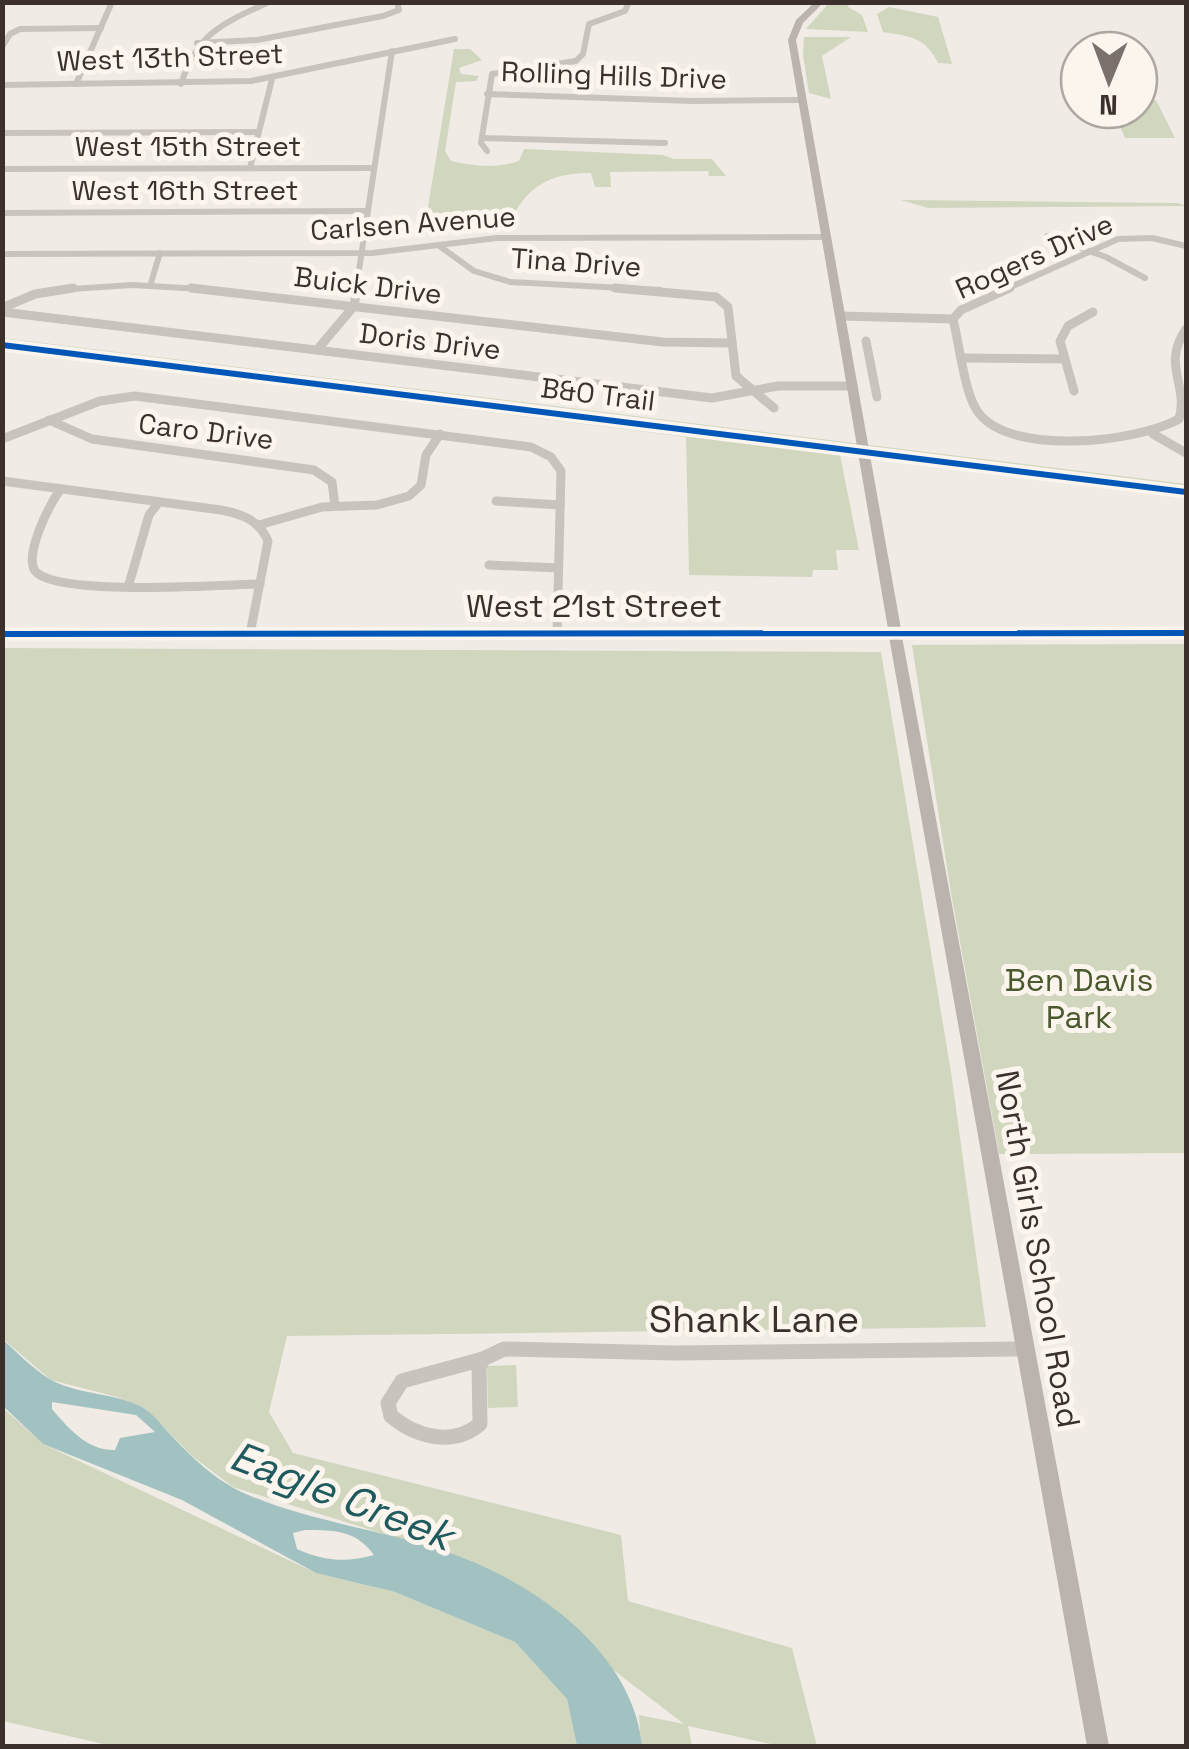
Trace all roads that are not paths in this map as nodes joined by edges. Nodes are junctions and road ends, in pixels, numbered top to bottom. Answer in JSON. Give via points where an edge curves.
{"nodes":[{"id":1,"x":112,"y":2,"type":"edge"},
{"id":2,"x":268,"y":2,"type":"edge"},
{"id":3,"x":629,"y":2,"type":"edge"},
{"id":4,"x":820,"y":2,"type":"edge"},
{"id":5,"x":399,"y":4,"type":"edge"},
{"id":6,"x":101,"y":28,"type":"junction"},
{"id":7,"x":455,"y":39,"type":"dead end"},
{"id":8,"x":197,"y":43,"type":"junction"},
{"id":9,"x":2,"y":47,"type":"edge"},
{"id":10,"x":392,"y":51,"type":"junction"},
{"id":11,"x":272,"y":79,"type":"junction"},
{"id":12,"x":76,"y":84,"type":"junction"},
{"id":13,"x":181,"y":84,"type":"junction"},
{"id":14,"x":2,"y":85,"type":"edge"},
{"id":15,"x":487,"y":94,"type":"junction"},
{"id":16,"x":575,"y":96,"type":"junction"},
{"id":17,"x":803,"y":101,"type":"junction"},
{"id":18,"x":570,"y":108,"type":"dead end"},
{"id":19,"x":258,"y":132,"type":"junction"},
{"id":20,"x":2,"y":133,"type":"edge"},
{"id":21,"x":482,"y":138,"type":"junction"},
{"id":22,"x":665,"y":142,"type":"dead end"},
{"id":23,"x":487,"y":151,"type":"dead end"},
{"id":24,"x":250,"y":168,"type":"junction"},
{"id":25,"x":374,"y":168,"type":"junction"},
{"id":26,"x":2,"y":169,"type":"edge"},
{"id":27,"x":368,"y":211,"type":"junction"},
{"id":28,"x":2,"y":213,"type":"edge"},
{"id":29,"x":1047,"y":236,"type":"dead end"},
{"id":30,"x":827,"y":237,"type":"junction"},
{"id":31,"x":438,"y":245,"type":"junction"},
{"id":32,"x":1186,"y":246,"type":"edge"},
{"id":33,"x":1090,"y":252,"type":"junction"},
{"id":34,"x":160,"y":253,"type":"junction"},
{"id":35,"x":362,"y":253,"type":"junction"},
{"id":36,"x":2,"y":254,"type":"edge"},
{"id":37,"x":1146,"y":278,"type":"dead end"},
{"id":38,"x":718,"y":284,"type":"dead end"},
{"id":39,"x":150,"y":286,"type":"junction"},
{"id":40,"x":705,"y":294,"type":"junction"},
{"id":41,"x":354,"y":306,"type":"junction"},
{"id":42,"x":2,"y":310,"type":"edge"},
{"id":43,"x":1093,"y":312,"type":"dead end"},
{"id":44,"x":841,"y":316,"type":"junction"},
{"id":45,"x":953,"y":318,"type":"junction"},
{"id":46,"x":1186,"y":329,"type":"edge"},
{"id":47,"x":732,"y":344,"type":"junction"},
{"id":48,"x":846,"y":348,"type":"junction"},
{"id":49,"x":317,"y":350,"type":"junction"},
{"id":50,"x":962,"y":358,"type":"junction"},
{"id":51,"x":1064,"y":358,"type":"junction"},
{"id":52,"x":853,"y":386,"type":"junction"},
{"id":53,"x":1074,"y":391,"type":"dead end"},
{"id":54,"x":753,"y":392,"type":"junction"},
{"id":55,"x":876,"y":397,"type":"dead end"},
{"id":56,"x":774,"y":408,"type":"dead end"},
{"id":57,"x":1185,"y":409,"type":"edge"},
{"id":58,"x":50,"y":420,"type":"junction"},
{"id":59,"x":440,"y":434,"type":"junction"},
{"id":60,"x":1154,"y":434,"type":"junction"},
{"id":61,"x":2,"y":438,"type":"edge"},
{"id":62,"x":1186,"y":452,"type":"edge"},
{"id":63,"x":2,"y":482,"type":"edge"},
{"id":64,"x":61,"y":489,"type":"junction"},
{"id":65,"x":496,"y":501,"type":"dead end"},
{"id":66,"x":159,"y":502,"type":"junction"},
{"id":67,"x":560,"y":505,"type":"junction"},
{"id":68,"x":335,"y":506,"type":"junction"},
{"id":69,"x":259,"y":525,"type":"junction"},
{"id":70,"x":489,"y":565,"type":"dead end"},
{"id":71,"x":558,"y":568,"type":"junction"},
{"id":72,"x":129,"y":584,"type":"junction"},
{"id":73,"x":260,"y":584,"type":"junction"},
{"id":74,"x":895,"y":633,"type":"junction"},
{"id":75,"x":1186,"y":633,"type":"edge"},
{"id":76,"x":2,"y":634,"type":"edge"},
{"id":77,"x":250,"y":634,"type":"junction"},
{"id":78,"x":557,"y":634,"type":"junction"},
{"id":79,"x":1025,"y":1349,"type":"junction"},
{"id":80,"x":484,"y":1356,"type":"junction"},
{"id":81,"x":1098,"y":1746,"type":"edge"}],
"edges":[{"from":1,"to":6,"type":"street"},
{"from":2,"to":8,"type":"street"},
{"from":3,"to":15,"type":"street","via":[[625,11],[589,24],[581,58],[500,70],[488,80]]},
{"from":4,"to":17,"type":"main road","name":"North Girls School Road","via":[[800,20],[792,40]]},
{"from":5,"to":8,"type":"street","via":[[392,14],[307,31]]},
{"from":6,"to":9,"type":"street","via":[[13,31]]},
{"from":6,"to":12,"type":"street"},
{"from":7,"to":10,"type":"street","name":"West 13th Street"},
{"from":8,"to":13,"type":"street"},
{"from":10,"to":11,"type":"street","name":"West 13th Street"},
{"from":10,"to":25,"type":"street"},
{"from":11,"to":13,"type":"street","name":"West 13th Street"},
{"from":11,"to":19,"type":"street"},
{"from":12,"to":13,"type":"street","name":"West 13th Street"},
{"from":12,"to":14,"type":"street","name":"West 13th Street"},
{"from":15,"to":16,"type":"street","name":"Rolling Hills Drive"},
{"from":15,"to":21,"type":"street"},
{"from":16,"to":17,"type":"street","name":"Rolling Hills Drive"},
{"from":16,"to":18,"type":"street"},
{"from":17,"to":30,"type":"main road","name":"North Girls School Road"},
{"from":19,"to":20,"type":"street"},
{"from":19,"to":24,"type":"street"},
{"from":21,"to":22,"type":"street"},
{"from":21,"to":23,"type":"street"},
{"from":24,"to":25,"type":"street","name":"West 15th Street"},
{"from":24,"to":26,"type":"street","name":"West 15th Street"},
{"from":25,"to":27,"type":"street"},
{"from":27,"to":28,"type":"street","name":"West 16th Street"},
{"from":27,"to":35,"type":"street"},
{"from":29,"to":33,"type":"street"},
{"from":30,"to":31,"type":"street","name":"Carlsen Avenue","via":[[502,238]]},
{"from":30,"to":44,"type":"main road","name":"North Girls School Road"},
{"from":31,"to":35,"type":"street","name":"Carlsen Avenue"},
{"from":31,"to":40,"type":"street","name":"Tina Drive","via":[[469,269],[510,282]]},
{"from":32,"to":33,"type":"street","name":"Rogers Drive","via":[[1131,237]]},
{"from":33,"to":37,"type":"street"},
{"from":33,"to":45,"type":"street","name":"Rogers Drive"},
{"from":34,"to":35,"type":"street","name":"Carlsen Avenue"},
{"from":34,"to":36,"type":"street","name":"Carlsen Avenue"},
{"from":34,"to":39,"type":"street"},
{"from":35,"to":41,"type":"street"},
{"from":38,"to":40,"type":"street"},
{"from":39,"to":41,"type":"street","name":"Buick Drive"},
{"from":39,"to":42,"type":"street","name":"Buick Drive","via":[[49,290]]},
{"from":40,"to":47,"type":"street","via":[[728,307]]},
{"from":41,"to":47,"type":"street","name":"Buick Drive"},
{"from":41,"to":49,"type":"street"},
{"from":42,"to":49,"type":"street","name":"Doris Drive"},
{"from":43,"to":51,"type":"street","via":[[1064,331]]},
{"from":44,"to":45,"type":"street","name":"Rogers Drive"},
{"from":44,"to":48,"type":"main road","name":"North Girls School Road"},
{"from":45,"to":50,"type":"street"},
{"from":46,"to":57,"type":"street","via":[[1172,355]]},
{"from":47,"to":54,"type":"street","via":[[735,373]]},
{"from":48,"to":52,"type":"main road","name":"North Girls School Road"},
{"from":48,"to":55,"type":"street","via":[[867,345]]},
{"from":49,"to":54,"type":"street","name":"Doris Drive","via":[[705,397]]},
{"from":50,"to":51,"type":"street"},
{"from":50,"to":60,"type":"street","via":[[978,414],[1002,428],[1113,440]]},
{"from":51,"to":53,"type":"street"},
{"from":52,"to":54,"type":"street","name":"Doris Drive"},
{"from":52,"to":74,"type":"main road","name":"North Girls School Road"},
{"from":54,"to":56,"type":"street"},
{"from":57,"to":60,"type":"street"},
{"from":58,"to":59,"type":"street","via":[[135,396]]},
{"from":58,"to":61,"type":"street"},
{"from":58,"to":68,"type":"street","name":"Caro Drive","via":[[92,439],[314,470],[330,480]]},
{"from":59,"to":67,"type":"street","via":[[541,451],[560,468]]},
{"from":59,"to":68,"type":"street","via":[[415,492],[388,504]]},
{"from":60,"to":62,"type":"street"},
{"from":63,"to":64,"type":"street"},
{"from":64,"to":66,"type":"street"},
{"from":64,"to":72,"type":"street","via":[[50,501],[31,558],[34,570],[63,583]]},
{"from":65,"to":67,"type":"street"},
{"from":66,"to":69,"type":"street","via":[[236,513]]},
{"from":66,"to":72,"type":"street","via":[[148,515]]},
{"from":67,"to":71,"type":"street"},
{"from":68,"to":69,"type":"street"},
{"from":69,"to":73,"type":"street","via":[[268,539]]},
{"from":70,"to":71,"type":"street"},
{"from":71,"to":78,"type":"street"},
{"from":72,"to":73,"type":"street"},
{"from":73,"to":77,"type":"street"},
{"from":74,"to":75,"type":"main road","name":"West 21st Street"},
{"from":74,"to":78,"type":"main road","name":"West 21st Street"},
{"from":74,"to":79,"type":"main road","name":"North Girls School Road"},
{"from":76,"to":77,"type":"main road","name":"West 21st Street"},
{"from":77,"to":78,"type":"main road","name":"West 21st Street"},
{"from":79,"to":80,"type":"street","name":"Shank Lane","via":[[545,1348]]},
{"from":79,"to":81,"type":"main road","name":"North Girls School Road"},
{"from":80,"to":80,"type":"street","name":"Shank Lane","via":[[402,1381],[388,1403],[391,1416],[428,1435],[474,1431],[480,1424]]}]}
